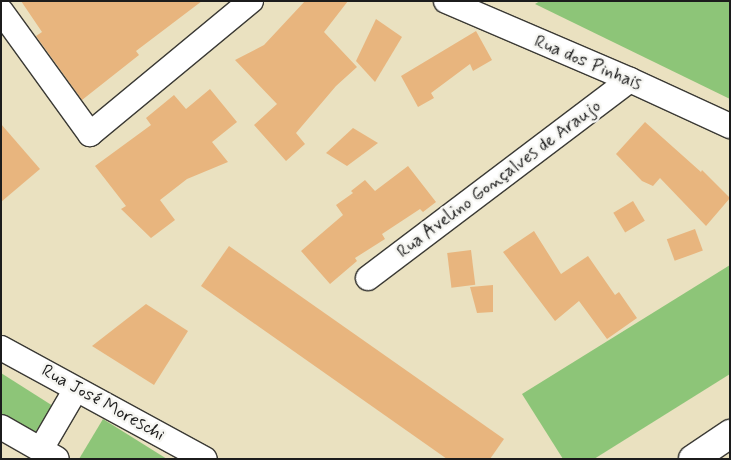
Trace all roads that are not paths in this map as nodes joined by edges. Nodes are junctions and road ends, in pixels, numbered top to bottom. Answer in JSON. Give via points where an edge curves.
{"nodes":[{"id":1,"x":251,"y":1,"type":"edge"},
{"id":2,"x":446,"y":1,"type":"edge"},
{"id":3,"x":1,"y":11,"type":"edge"},
{"id":4,"x":630,"y":80,"type":"junction"},
{"id":5,"x":730,"y":126,"type":"edge"},
{"id":6,"x":368,"y":278,"type":"dead end"},
{"id":7,"x":1,"y":348,"type":"edge"},
{"id":8,"x":76,"y":389,"type":"junction"},
{"id":9,"x":1,"y":427,"type":"edge"},
{"id":10,"x":730,"y":434,"type":"edge"},
{"id":11,"x":49,"y":454,"type":"edge"},
{"id":12,"x":205,"y":459,"type":"edge"},
{"id":13,"x":693,"y":459,"type":"edge"}],
"edges":[{"from":1,"to":3,"type":"street","via":[[90,134]]},
{"from":2,"to":4,"type":"street","name":"Rua dos Pinhais"},
{"from":4,"to":5,"type":"street","name":"Rua dos Pinhais"},
{"from":4,"to":6,"type":"street","name":"Rua Avelino Gonçalves de Araujo"},
{"from":7,"to":8,"type":"street","name":"Rua José Moreschi"},
{"from":8,"to":11,"type":"street"},
{"from":8,"to":12,"type":"street","name":"Rua José Moreschi"},
{"from":9,"to":11,"type":"street"},
{"from":10,"to":13,"type":"main road"}]}
